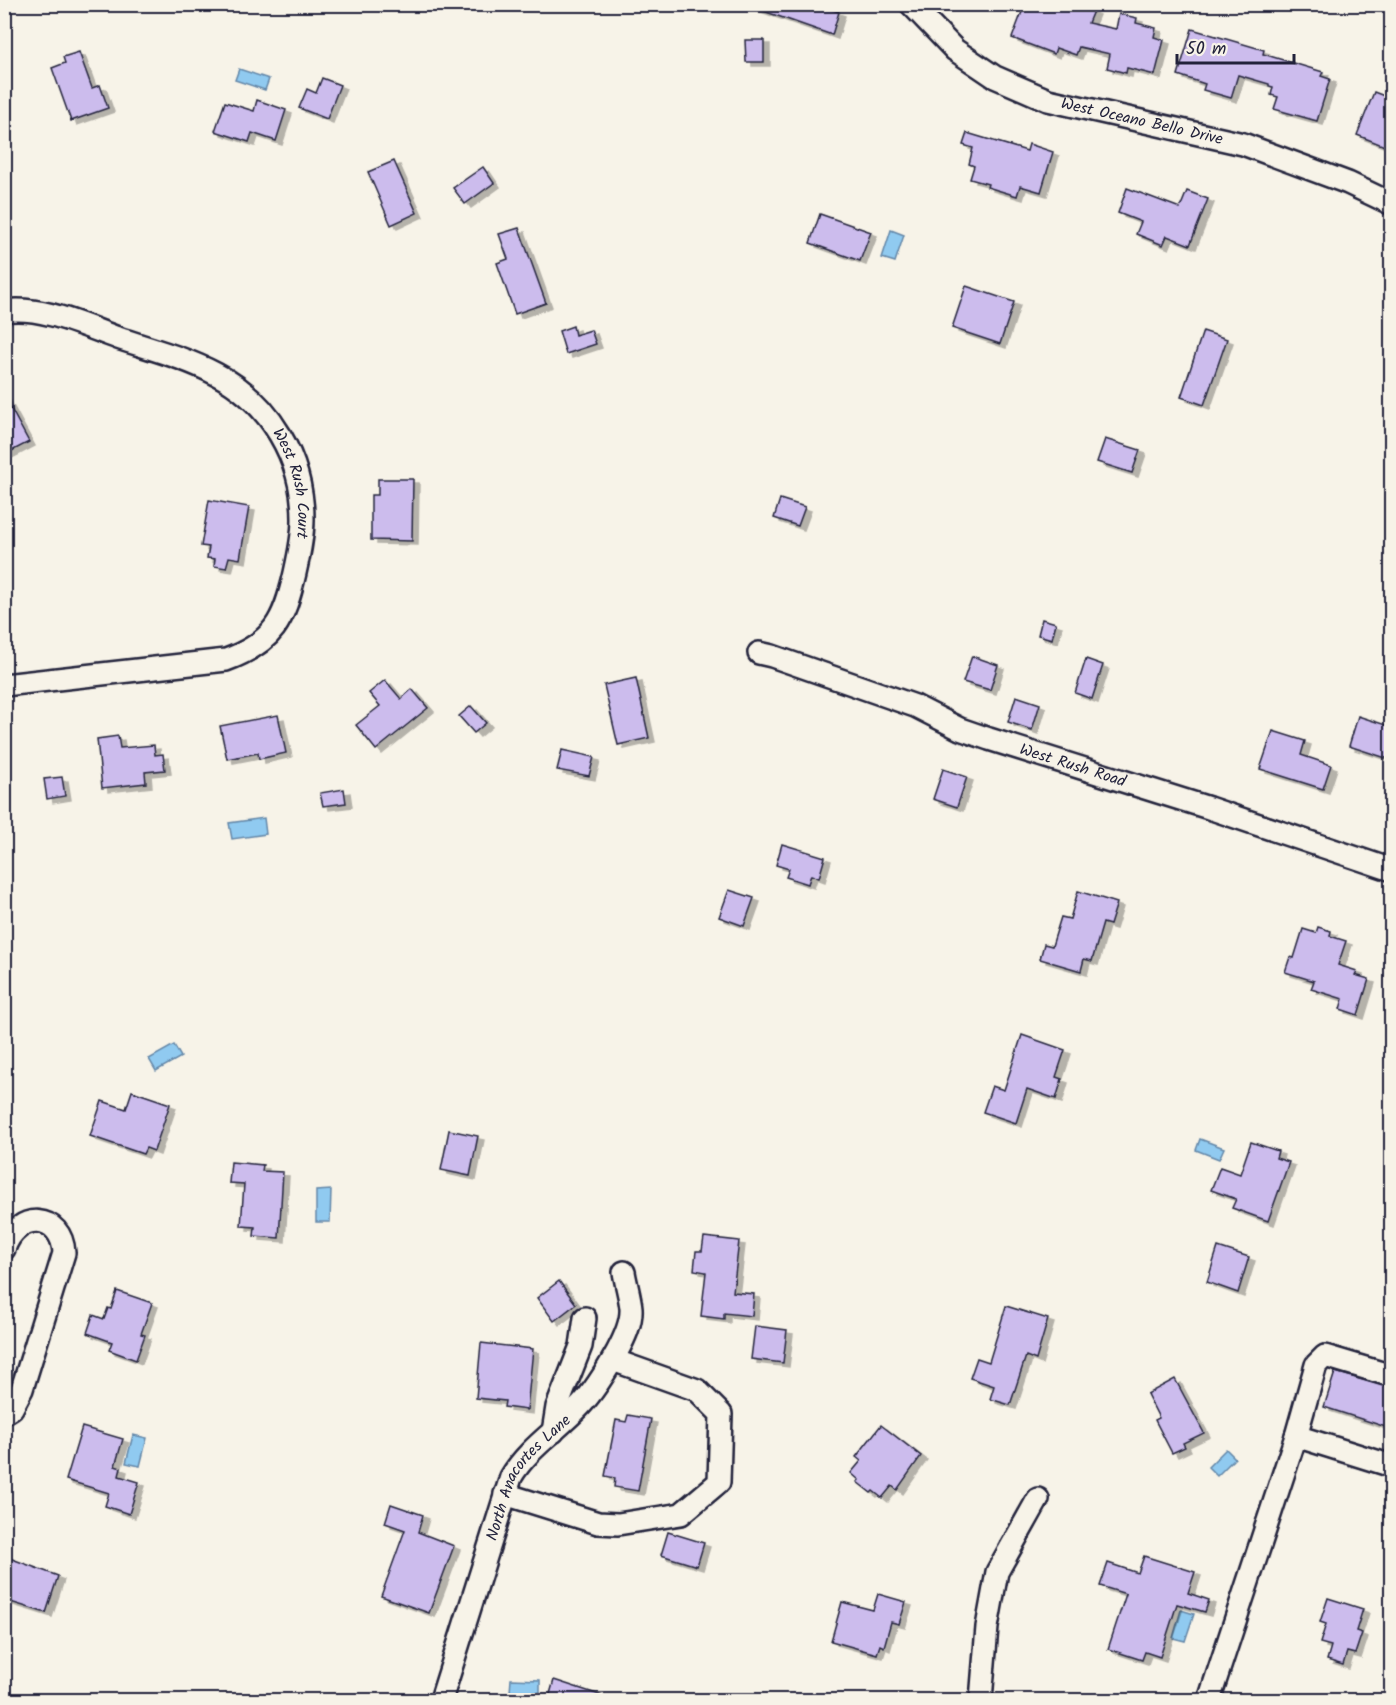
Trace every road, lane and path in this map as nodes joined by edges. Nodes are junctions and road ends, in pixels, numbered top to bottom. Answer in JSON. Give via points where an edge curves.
{"nodes":[{"id":1,"x":911,"y":6,"type":"edge"},
{"id":2,"x":1392,"y":204,"type":"edge"},
{"id":3,"x":4,"y":311,"type":"edge"},
{"id":4,"x":759,"y":653,"type":"dead end"},
{"id":5,"x":4,"y":685,"type":"edge"},
{"id":6,"x":1392,"y":870,"type":"edge"},
{"id":7,"x":4,"y":1249,"type":"edge"},
{"id":8,"x":624,"y":1272,"type":"dead end"},
{"id":9,"x":585,"y":1318,"type":"dead end"},
{"id":10,"x":613,"y":1360,"type":"junction"},
{"id":11,"x":1392,"y":1376,"type":"edge"},
{"id":12,"x":4,"y":1413,"type":"edge"},
{"id":13,"x":553,"y":1432,"type":"junction"},
{"id":14,"x":1296,"y":1436,"type":"junction"},
{"id":15,"x":1392,"y":1466,"type":"edge"},
{"id":16,"x":505,"y":1494,"type":"junction"},
{"id":17,"x":1038,"y":1499,"type":"dead end"},
{"id":18,"x":441,"y":1701,"type":"edge"},
{"id":19,"x":981,"y":1701,"type":"edge"},
{"id":20,"x":1209,"y":1701,"type":"edge"}],
"edges":[{"from":1,"to":2,"type":"street","name":"West Oceano Bello Drive","via":[[955,50],[995,76],[1048,100],[1243,144],[1348,183]]},
{"from":3,"to":5,"type":"street","name":"West Rush Court","via":[[48,313],[198,366],[235,386],[268,417],[285,442],[302,493],[303,520],[290,597],[275,629],[250,651],[226,660]]},
{"from":4,"to":6,"type":"street","name":"West Rush Road","via":[[915,706],[989,739]]},
{"from":7,"to":12,"type":"street","via":[[14,1230],[32,1221],[54,1229],[64,1253],[22,1389],[12,1408]]},
{"from":8,"to":10,"type":"street","name":"North Anacortes Lane","via":[[632,1310]]},
{"from":9,"to":13,"type":"street","via":[[581,1346],[557,1407]]},
{"from":10,"to":13,"type":"street","name":"North Anacortes Lane","via":[[581,1405]]},
{"from":10,"to":16,"type":"street","via":[[697,1390],[721,1414],[720,1482],[681,1515],[618,1524],[598,1523]]},
{"from":11,"to":14,"type":"street","via":[[1324,1356],[1316,1365]]},
{"from":13,"to":16,"type":"street","name":"North Anacortes Lane","via":[[520,1462]]},
{"from":14,"to":15,"type":"street"},
{"from":14,"to":20,"type":"street"},
{"from":16,"to":18,"type":"street","name":"North Anacortes Lane"},
{"from":17,"to":19,"type":"street","via":[[998,1572],[987,1628]]}]}
